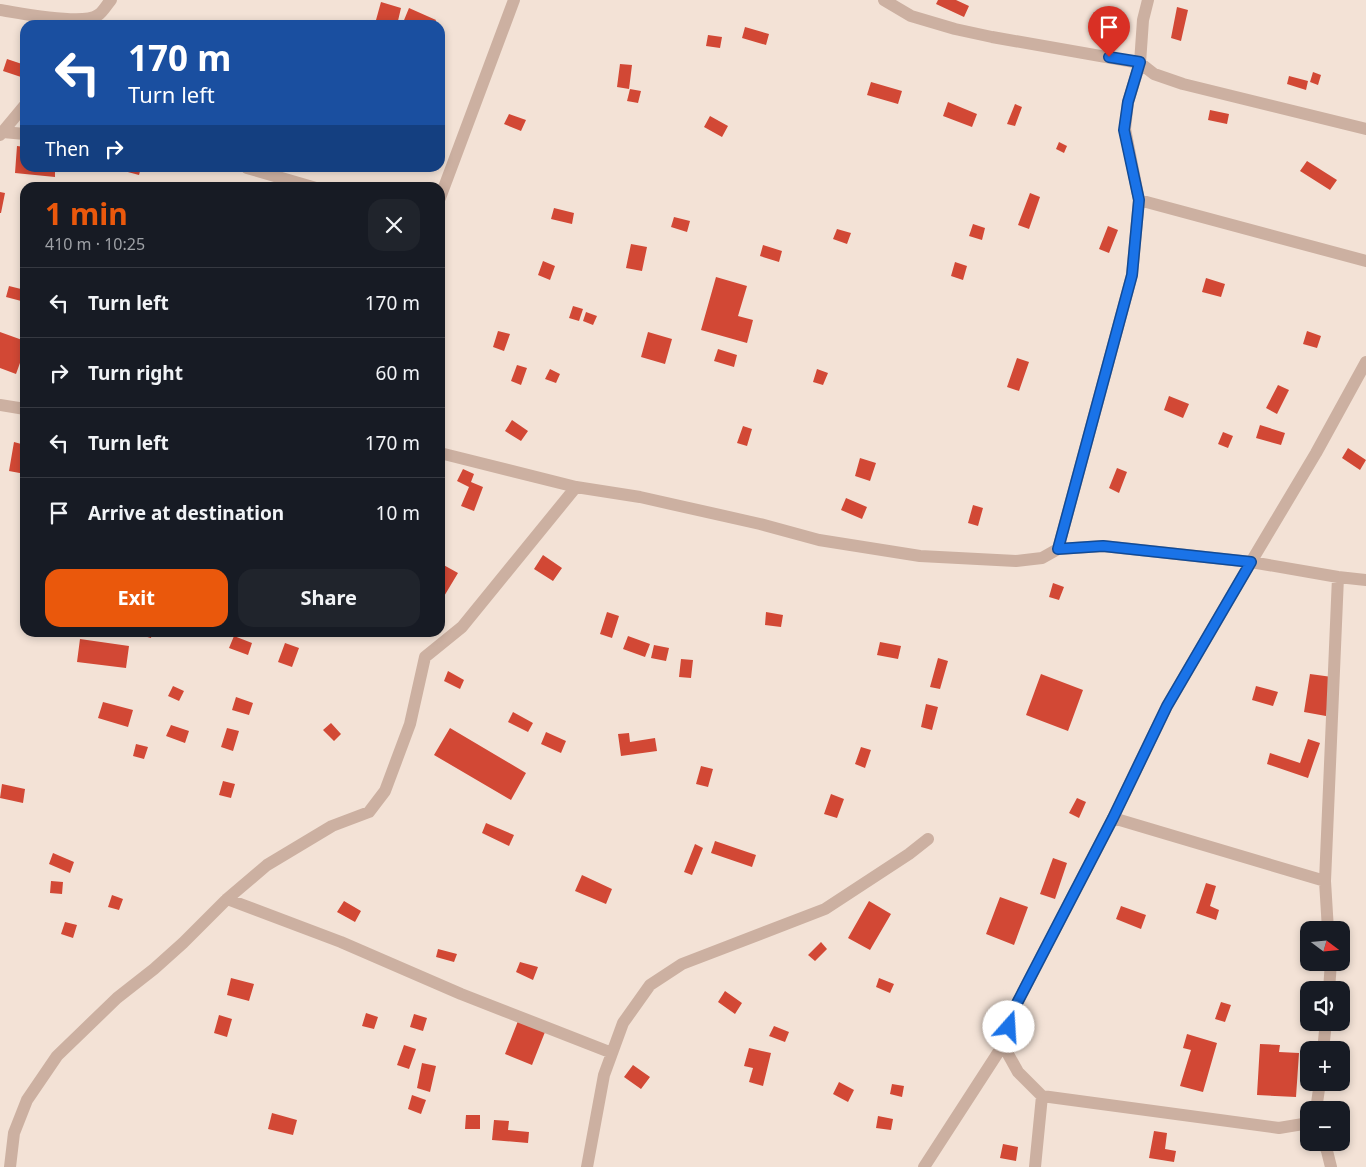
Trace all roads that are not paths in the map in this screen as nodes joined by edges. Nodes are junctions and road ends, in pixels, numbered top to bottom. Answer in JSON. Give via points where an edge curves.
{"nodes":[{"id":1,"x":111,"y":0,"type":"edge"},
{"id":2,"x":514,"y":0,"type":"edge"},
{"id":3,"x":884,"y":0,"type":"edge"},
{"id":4,"x":1148,"y":0,"type":"edge"},
{"id":5,"x":0,"y":10,"type":"edge"},
{"id":6,"x":94,"y":20,"type":"edge"},
{"id":7,"x":1140,"y":62,"type":"junction"},
{"id":8,"x":20,"y":111,"type":"edge"},
{"id":9,"x":1366,"y":129,"type":"edge"},
{"id":10,"x":1,"y":134,"type":"edge"},
{"id":11,"x":20,"y":134,"type":"edge"},
{"id":12,"x":261,"y":172,"type":"edge"},
{"id":13,"x":295,"y":182,"type":"edge"},
{"id":14,"x":445,"y":185,"type":"edge"},
{"id":15,"x":1139,"y":200,"type":"junction"},
{"id":16,"x":1366,"y":261,"type":"edge"},
{"id":17,"x":1366,"y":362,"type":"edge"},
{"id":18,"x":0,"y":405,"type":"edge"},
{"id":19,"x":20,"y":408,"type":"edge"},
{"id":20,"x":445,"y":454,"type":"edge"},
{"id":21,"x":576,"y":487,"type":"junction"},
{"id":22,"x":1058,"y":549,"type":"junction"},
{"id":23,"x":1251,"y":562,"type":"junction"},
{"id":24,"x":1338,"y":577,"type":"junction"},
{"id":25,"x":1366,"y":580,"type":"edge"},
{"id":26,"x":1113,"y":818,"type":"junction"},
{"id":27,"x":928,"y":839,"type":"dead end"},
{"id":28,"x":1325,"y":881,"type":"junction"},
{"id":29,"x":227,"y":899,"type":"junction"},
{"id":30,"x":1327,"y":921,"type":"edge"},
{"id":31,"x":1004,"y":1045,"type":"junction"},
{"id":32,"x":612,"y":1053,"type":"junction"},
{"id":33,"x":1042,"y":1096,"type":"junction"},
{"id":34,"x":1300,"y":1124,"type":"edge"},
{"id":35,"x":1327,"y":1151,"type":"edge"},
{"id":36,"x":10,"y":1167,"type":"edge"},
{"id":37,"x":587,"y":1167,"type":"edge"},
{"id":38,"x":924,"y":1167,"type":"edge"},
{"id":39,"x":1035,"y":1167,"type":"edge"},
{"id":40,"x":1330,"y":1167,"type":"edge"}],
"edges":[{"from":1,"to":6,"type":"street"},
{"from":2,"to":14,"type":"street"},
{"from":3,"to":7,"type":"street","via":[[911,16],[955,29]]},
{"from":4,"to":7,"type":"street"},
{"from":5,"to":6,"type":"street","via":[[42,17]]},
{"from":7,"to":9,"type":"street","via":[[1154,74],[1183,84]]},
{"from":7,"to":15,"type":"street","via":[[1128,102],[1124,130]]},
{"from":8,"to":10,"type":"street"},
{"from":10,"to":11,"type":"street"},
{"from":12,"to":13,"type":"street"},
{"from":15,"to":16,"type":"street"},
{"from":15,"to":22,"type":"street","via":[[1132,275]]},
{"from":17,"to":23,"type":"street"},
{"from":18,"to":19,"type":"street"},
{"from":20,"to":21,"type":"street"},
{"from":21,"to":22,"type":"street","via":[[640,497],[819,540],[920,556],[1016,561],[1042,558]]},
{"from":21,"to":29,"type":"street","via":[[462,627],[425,657],[410,724],[386,791],[369,812],[332,826],[267,865]]},
{"from":22,"to":23,"type":"street","via":[[1103,546]]},
{"from":23,"to":24,"type":"street"},
{"from":23,"to":26,"type":"street","via":[[1167,706]]},
{"from":24,"to":25,"type":"street"},
{"from":24,"to":28,"type":"street"},
{"from":26,"to":28,"type":"street"},
{"from":26,"to":31,"type":"street","via":[[1014,1009]]},
{"from":27,"to":32,"type":"street","via":[[825,909],[682,964],[650,985],[623,1022]]},
{"from":28,"to":30,"type":"street"},
{"from":29,"to":32,"type":"street"},
{"from":29,"to":36,"type":"street","via":[[57,1056],[27,1100],[14,1133]]},
{"from":31,"to":33,"type":"street","via":[[1018,1072]]},
{"from":31,"to":38,"type":"street"},
{"from":32,"to":37,"type":"street","via":[[604,1075]]},
{"from":33,"to":34,"type":"street","via":[[1279,1128]]},
{"from":33,"to":39,"type":"street"},
{"from":35,"to":40,"type":"street"}]}
